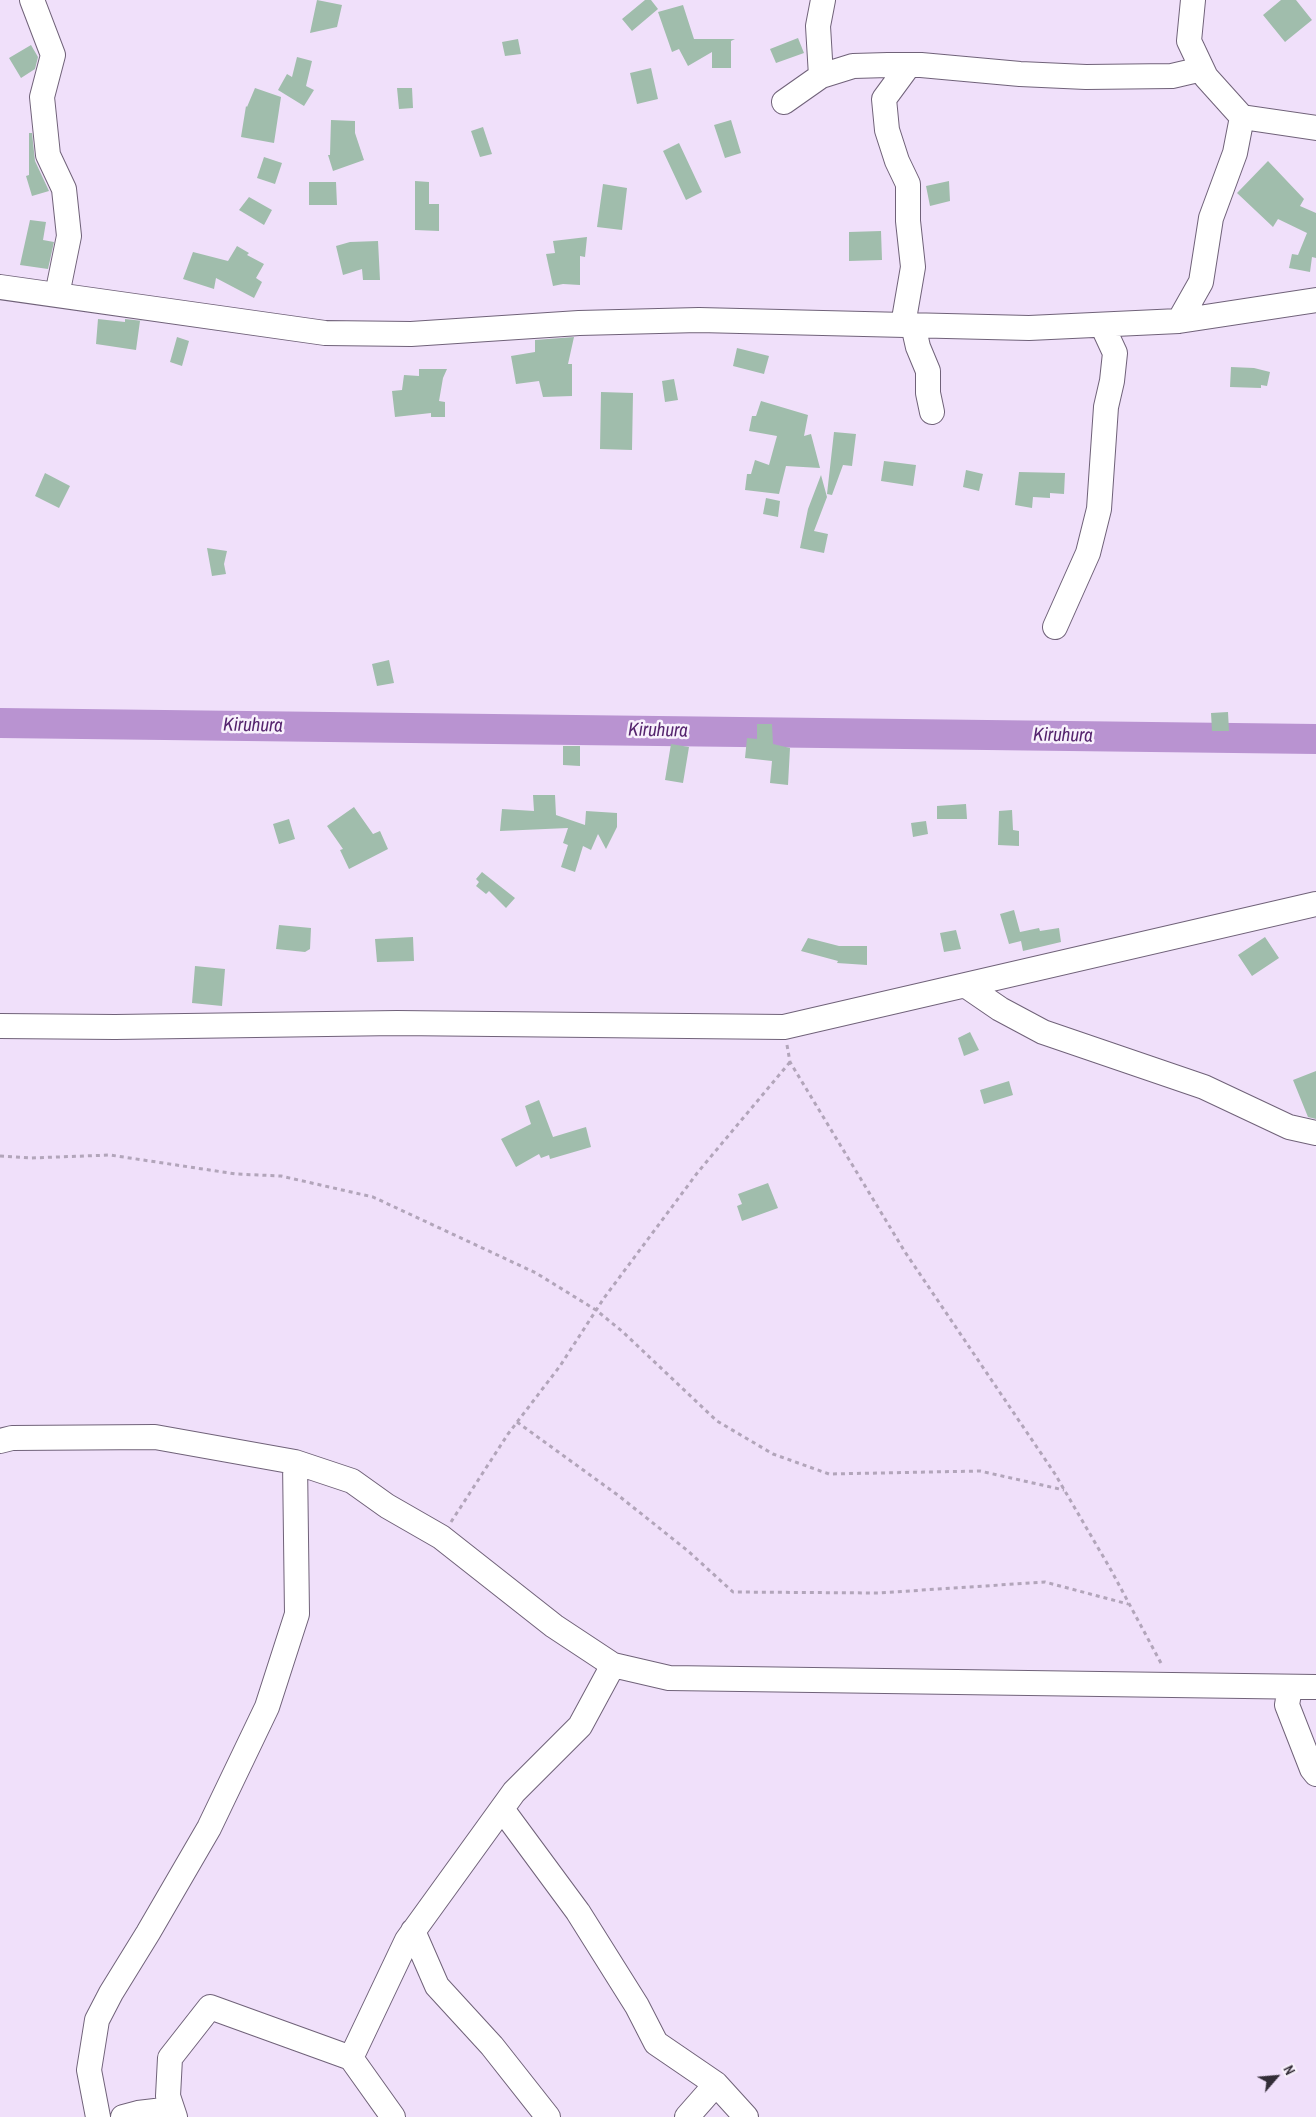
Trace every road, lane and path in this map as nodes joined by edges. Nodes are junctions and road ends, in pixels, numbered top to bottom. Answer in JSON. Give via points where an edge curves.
{"nodes":[{"id":1,"x":32,"y":0,"type":"edge"},
{"id":2,"x":823,"y":0,"type":"edge"},
{"id":3,"x":1192,"y":0,"type":"edge"},
{"id":4,"x":909,"y":65,"type":"junction"},
{"id":5,"x":1202,"y":69,"type":"junction"},
{"id":6,"x":821,"y":76,"type":"junction"},
{"id":7,"x":784,"y":102,"type":"dead end"},
{"id":8,"x":1242,"y":117,"type":"junction"},
{"id":9,"x":1316,"y":128,"type":"edge"},
{"id":10,"x":0,"y":287,"type":"edge"},
{"id":11,"x":58,"y":295,"type":"junction"},
{"id":12,"x":1316,"y":300,"type":"edge"},
{"id":13,"x":1179,"y":321,"type":"junction"},
{"id":14,"x":908,"y":325,"type":"junction"},
{"id":15,"x":1102,"y":325,"type":"junction"},
{"id":16,"x":932,"y":412,"type":"dead end"},
{"id":17,"x":1055,"y":627,"type":"dead end"},
{"id":18,"x":1316,"y":904,"type":"edge"},
{"id":19,"x":965,"y":985,"type":"junction"},
{"id":20,"x":0,"y":1026,"type":"edge"},
{"id":21,"x":784,"y":1027,"type":"junction"},
{"id":22,"x":790,"y":1062,"type":"junction"},
{"id":23,"x":1316,"y":1133,"type":"edge"},
{"id":24,"x":0,"y":1156,"type":"edge"},
{"id":25,"x":596,"y":1310,"type":"junction"},
{"id":26,"x":517,"y":1422,"type":"junction"},
{"id":27,"x":0,"y":1441,"type":"edge"},
{"id":28,"x":295,"y":1462,"type":"junction"},
{"id":29,"x":1064,"y":1490,"type":"junction"},
{"id":30,"x":441,"y":1537,"type":"junction"},
{"id":31,"x":1129,"y":1604,"type":"junction"},
{"id":32,"x":613,"y":1665,"type":"junction"},
{"id":33,"x":1172,"y":1685,"type":"junction"},
{"id":34,"x":1316,"y":1686,"type":"edge"},
{"id":35,"x":1290,"y":1687,"type":"junction"},
{"id":36,"x":1316,"y":1774,"type":"edge"},
{"id":37,"x":502,"y":1809,"type":"junction"},
{"id":38,"x":413,"y":1931,"type":"junction"},
{"id":39,"x":351,"y":2058,"type":"junction"},
{"id":40,"x":716,"y":2084,"type":"junction"},
{"id":41,"x":173,"y":2113,"type":"edge"},
{"id":42,"x":98,"y":2117,"type":"edge"},
{"id":43,"x":123,"y":2117,"type":"edge"},
{"id":44,"x":393,"y":2117,"type":"edge"},
{"id":45,"x":548,"y":2117,"type":"edge"},
{"id":46,"x":687,"y":2117,"type":"edge"},
{"id":47,"x":746,"y":2117,"type":"edge"}],
"edges":[{"from":1,"to":11,"type":"street","via":[[53,55],[42,97],[48,155],[64,189],[69,236]]},
{"from":2,"to":6,"type":"street","via":[[818,26]]},
{"from":3,"to":5,"type":"street","via":[[1188,41]]},
{"from":4,"to":5,"type":"street","via":[[1086,76],[1172,76]]},
{"from":4,"to":6,"type":"street","via":[[853,66]]},
{"from":4,"to":14,"type":"street","via":[[884,99],[887,130],[908,184],[913,267]]},
{"from":5,"to":8,"type":"street"},
{"from":6,"to":7,"type":"street"},
{"from":8,"to":9,"type":"street"},
{"from":8,"to":13,"type":"street","via":[[1235,153],[1211,218],[1201,282]]},
{"from":10,"to":11,"type":"street"},
{"from":11,"to":14,"type":"street","via":[[325,334],[411,334],[579,323],[699,320]]},
{"from":12,"to":13,"type":"street"},
{"from":13,"to":15,"type":"street"},
{"from":14,"to":15,"type":"street","via":[[1030,328]]},
{"from":14,"to":16,"type":"street","via":[[928,371]]},
{"from":15,"to":17,"type":"street","via":[[1115,353],[1106,407],[1098,509],[1088,553]]},
{"from":18,"to":19,"type":"street"},
{"from":19,"to":21,"type":"street"},
{"from":19,"to":23,"type":"street","via":[[1042,1032],[1204,1087],[1289,1127]]},
{"from":20,"to":21,"type":"street","via":[[115,1028],[397,1024]]},
{"from":21,"to":22,"type":"path"},
{"from":22,"to":25,"type":"path","via":[[698,1172]]},
{"from":22,"to":29,"type":"path","via":[[905,1252]]},
{"from":24,"to":25,"type":"path","via":[[110,1155],[236,1174],[280,1176],[372,1197],[536,1273]]},
{"from":25,"to":26,"type":"path","via":[[560,1366]]},
{"from":25,"to":29,"type":"path","via":[[717,1421],[773,1454],[829,1474],[980,1471]]},
{"from":26,"to":30,"type":"path"},
{"from":26,"to":31,"type":"path","via":[[619,1496],[733,1592],[878,1593],[1045,1582]]},
{"from":27,"to":28,"type":"street","via":[[12,1438],[155,1437]]},
{"from":28,"to":30,"type":"street","via":[[352,1481],[387,1506]]},
{"from":28,"to":42,"type":"street","via":[[297,1614],[267,1707],[209,1828],[97,2020],[89,2070]]},
{"from":29,"to":31,"type":"path"},
{"from":30,"to":32,"type":"street","via":[[554,1626]]},
{"from":31,"to":33,"type":"path"},
{"from":32,"to":33,"type":"street","via":[[669,1678]]},
{"from":32,"to":37,"type":"street","via":[[580,1726],[514,1792]]},
{"from":33,"to":35,"type":"street"},
{"from":34,"to":35,"type":"street"},
{"from":35,"to":36,"type":"street","via":[[1287,1706]]},
{"from":37,"to":38,"type":"street"},
{"from":37,"to":40,"type":"street","via":[[578,1912],[637,2006],[656,2043]]},
{"from":38,"to":39,"type":"street"},
{"from":38,"to":45,"type":"street","via":[[437,1986],[492,2046]]},
{"from":39,"to":41,"type":"street","via":[[210,2007],[170,2058],[168,2096]]},
{"from":39,"to":44,"type":"street"},
{"from":40,"to":46,"type":"street"},
{"from":40,"to":47,"type":"street"},
{"from":41,"to":43,"type":"street","via":[[138,2113]]}]}
